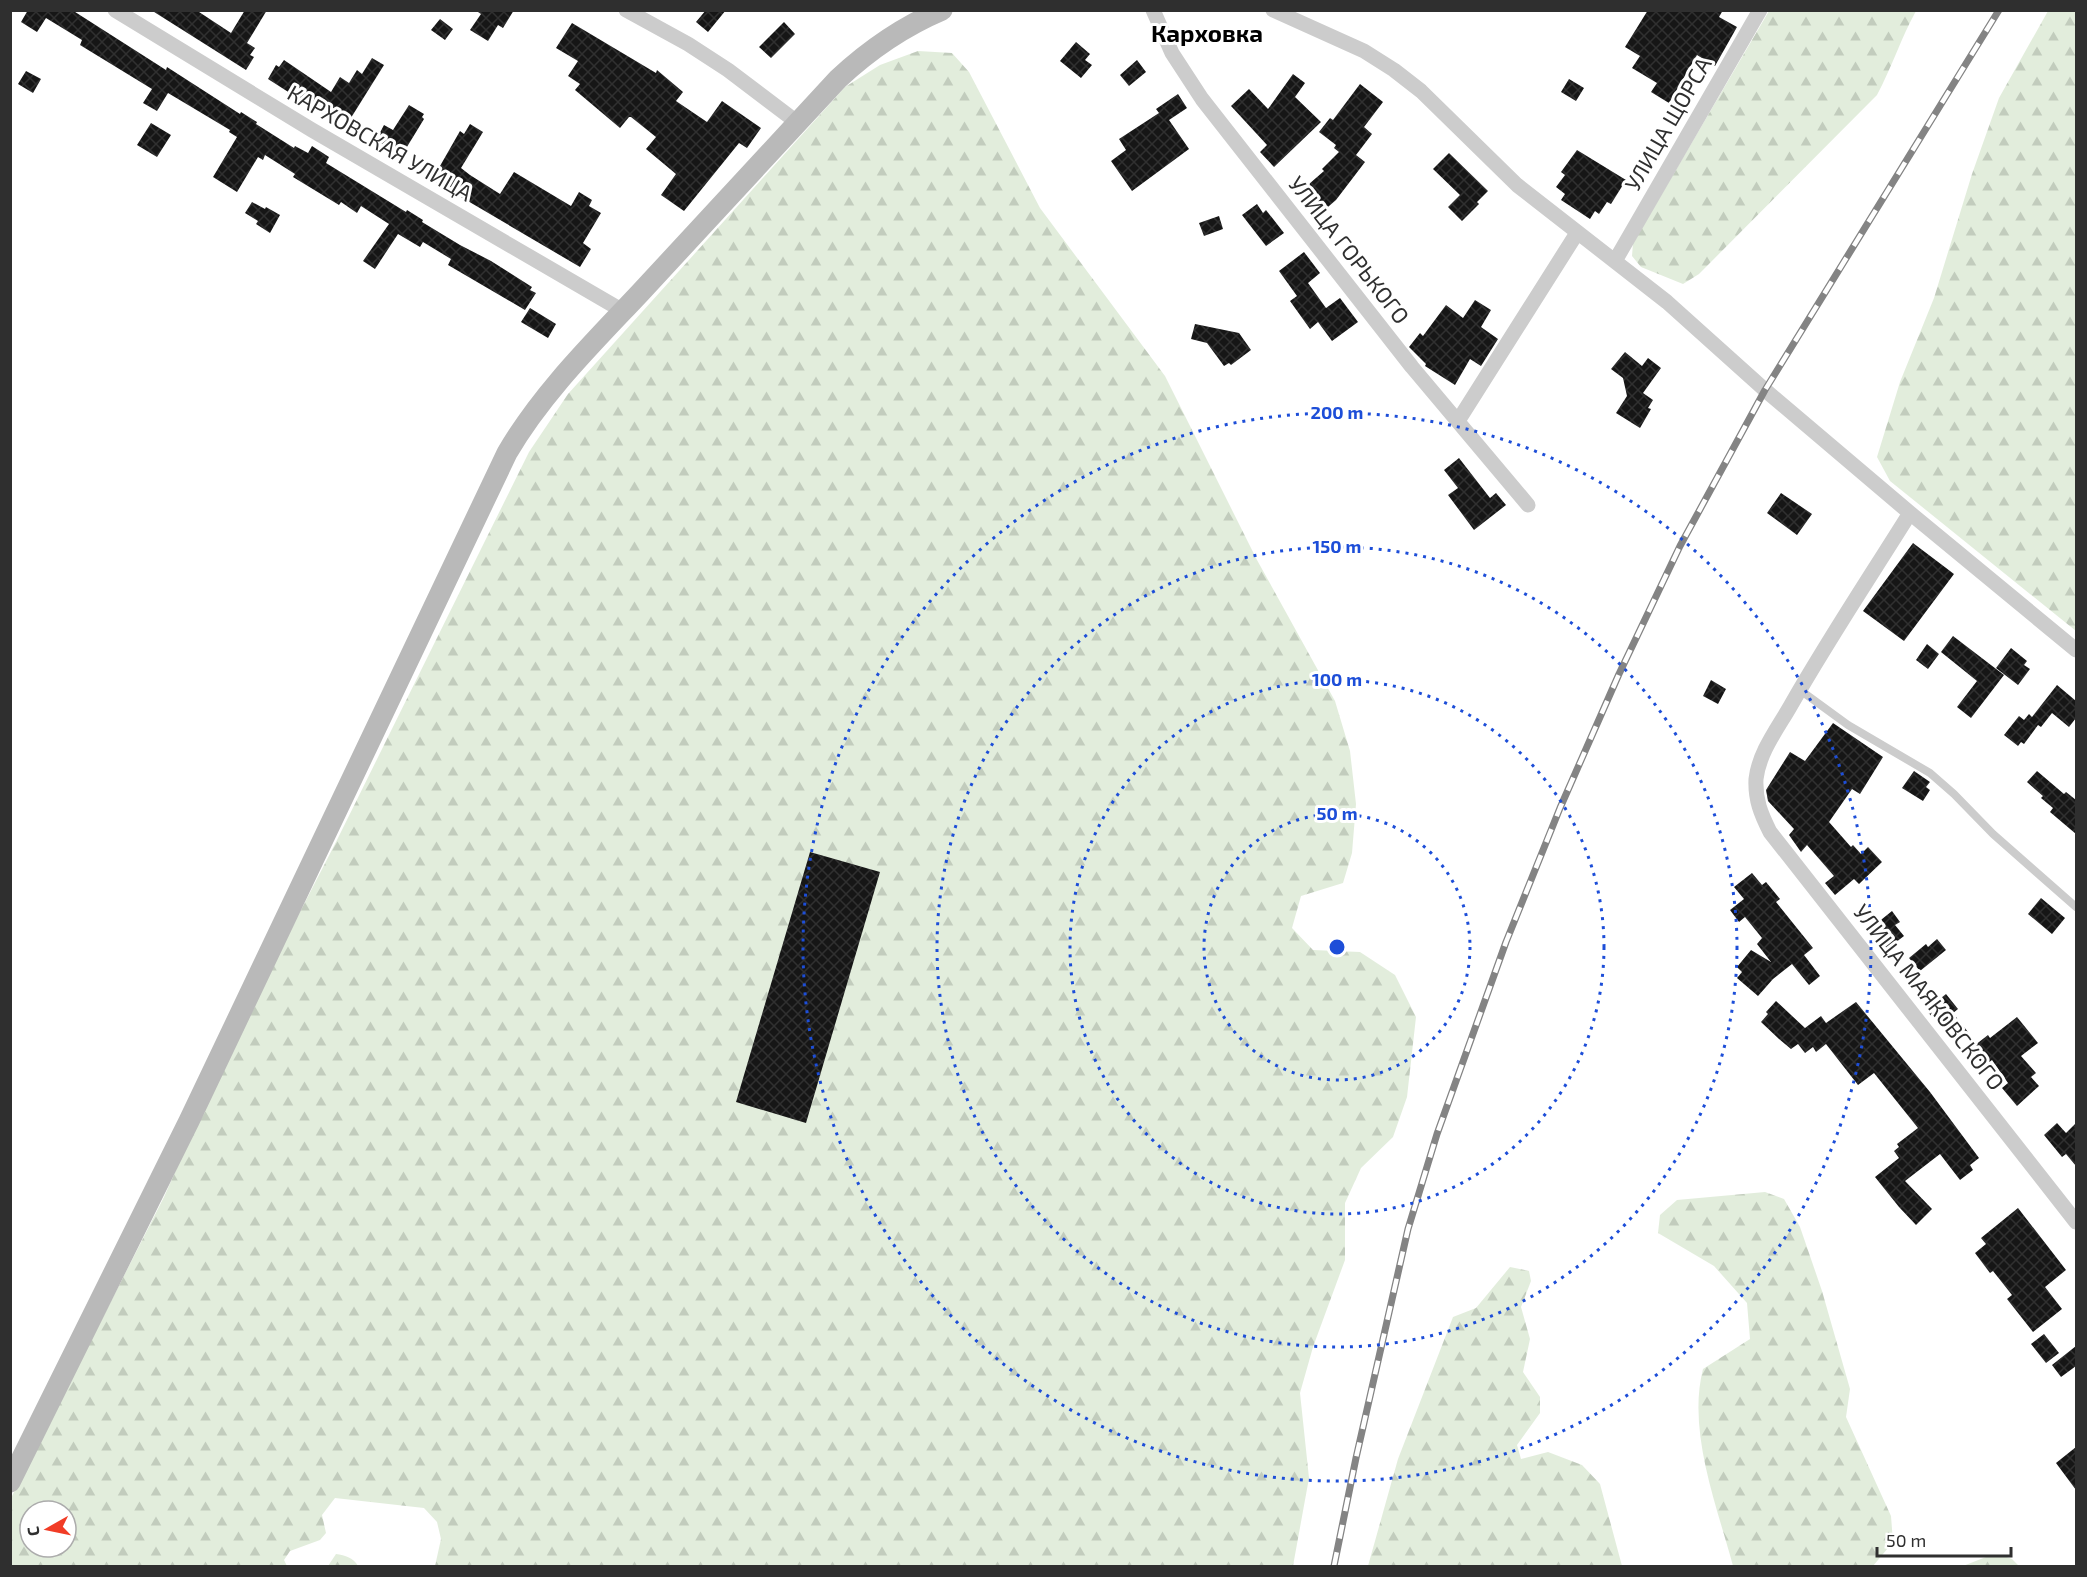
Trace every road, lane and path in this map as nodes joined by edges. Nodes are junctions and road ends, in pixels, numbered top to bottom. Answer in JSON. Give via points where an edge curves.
{"nodes":[{"id":1,"x":115,"y":10,"type":"edge"},
{"id":2,"x":626,"y":10,"type":"edge"},
{"id":3,"x":942,"y":10,"type":"edge"},
{"id":4,"x":1153,"y":10,"type":"edge"},
{"id":5,"x":1273,"y":10,"type":"edge"},
{"id":6,"x":1760,"y":10,"type":"edge"},
{"id":7,"x":798,"y":123,"type":"junction"},
{"id":8,"x":1577,"y":232,"type":"junction"},
{"id":9,"x":1615,"y":261,"type":"junction"},
{"id":10,"x":623,"y":311,"type":"junction"},
{"id":11,"x":1458,"y":422,"type":"junction"},
{"id":12,"x":1528,"y":505,"type":"dead end"},
{"id":13,"x":1910,"y":513,"type":"junction"},
{"id":14,"x":2076,"y":650,"type":"edge"},
{"id":15,"x":1800,"y":690,"type":"junction"},
{"id":16,"x":2076,"y":906,"type":"edge"},
{"id":17,"x":2076,"y":1222,"type":"edge"},
{"id":18,"x":10,"y":1482,"type":"edge"}],
"edges":[{"from":1,"to":10,"type":"street","name":"КАРХОВСКАЯ УЛИЦА"},
{"from":2,"to":7,"type":"street","via":[[728,70]]},
{"from":3,"to":7,"type":"street","via":[[902,29],[861,58]]},
{"from":4,"to":11,"type":"street","name":"УЛИЦА ГОРЬКОГО","via":[[1172,53],[1202,99]]},
{"from":5,"to":8,"type":"street","via":[[1364,51],[1395,70],[1517,184]]},
{"from":6,"to":9,"type":"street","name":"УЛИЦА ЩОРСА"},
{"from":7,"to":10,"type":"street"},
{"from":8,"to":9,"type":"street"},
{"from":8,"to":11,"type":"street"},
{"from":9,"to":13,"type":"street","via":[[1701,330]]},
{"from":10,"to":18,"type":"street","via":[[537,407],[507,453],[194,1110]]},
{"from":11,"to":12,"type":"street","name":"УЛИЦА ГОРЬКОГО"},
{"from":13,"to":14,"type":"street"},
{"from":13,"to":15,"type":"street"},
{"from":15,"to":16,"type":"lane","via":[[1942,783],[1993,834]]},
{"from":15,"to":17,"type":"street","name":"УЛИЦА МАЯКОВСКОГО","via":[[1763,753],[1756,778],[1759,812],[1770,832]]}]}
